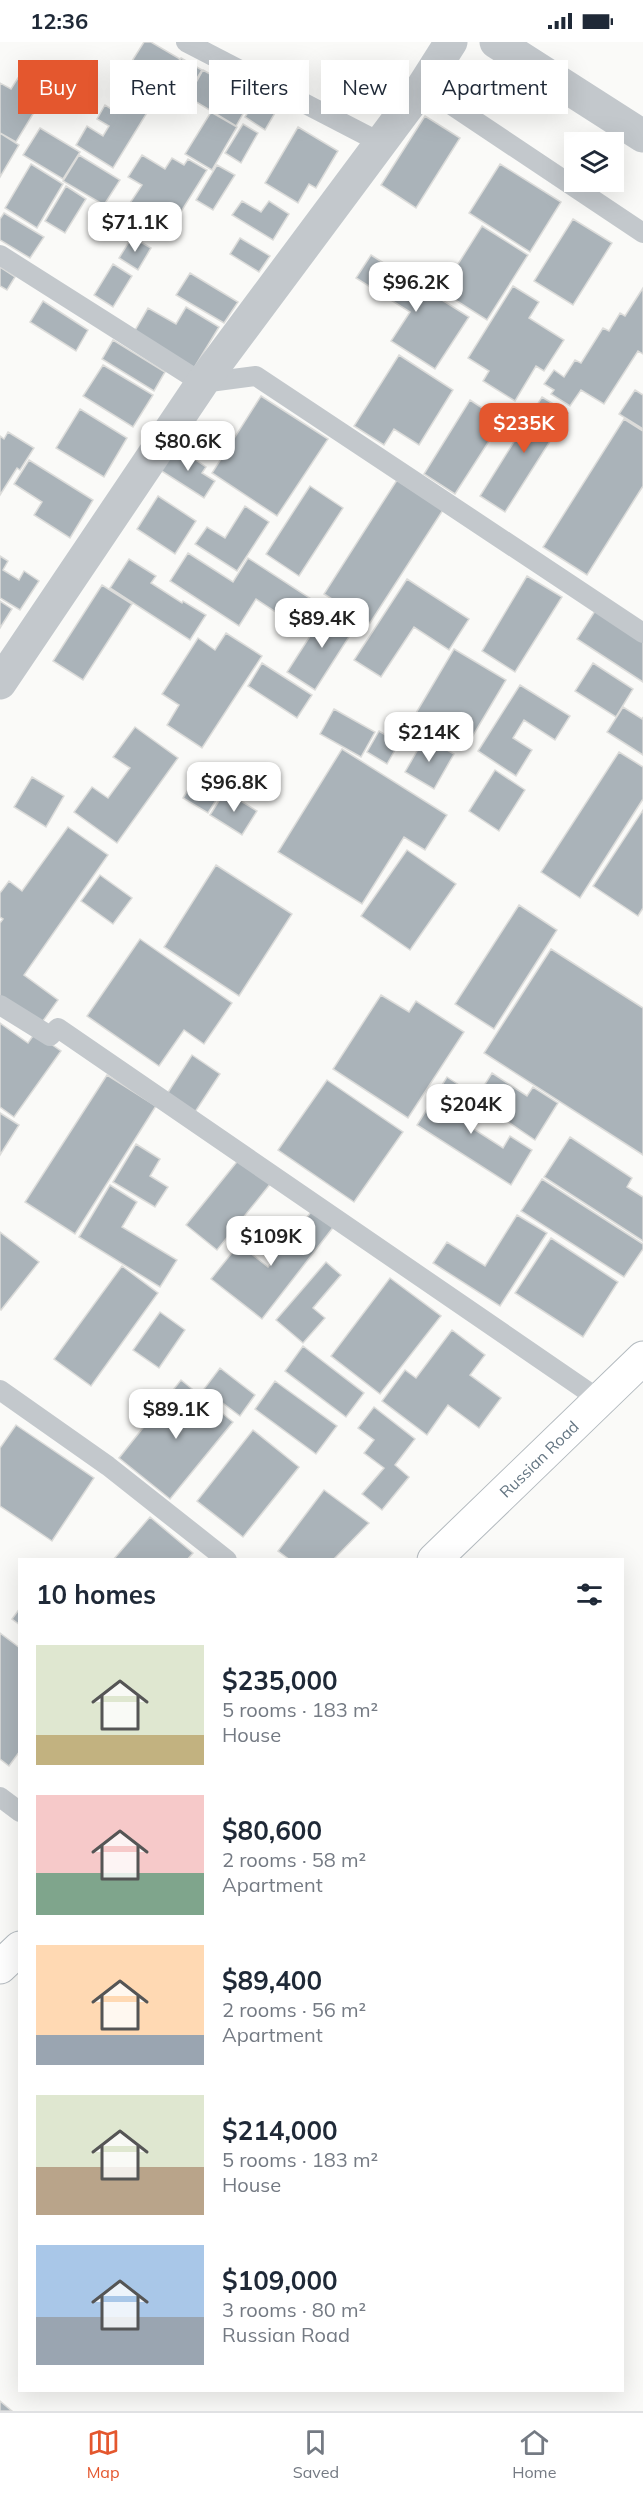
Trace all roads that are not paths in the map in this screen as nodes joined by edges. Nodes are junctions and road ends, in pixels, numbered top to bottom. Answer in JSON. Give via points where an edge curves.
{"nodes":[{"id":1,"x":186,"y":42,"type":"edge"},
{"id":2,"x":451,"y":42,"type":"edge"},
{"id":3,"x":496,"y":42,"type":"edge"},
{"id":4,"x":440,"y":60,"type":"edge"},
{"id":5,"x":421,"y":89,"type":"edge"},
{"id":6,"x":465,"y":114,"type":"edge"},
{"id":7,"x":643,"y":136,"type":"edge"},
{"id":8,"x":381,"y":143,"type":"junction"},
{"id":9,"x":643,"y":233,"type":"edge"},
{"id":10,"x":0,"y":255,"type":"edge"},
{"id":11,"x":202,"y":383,"type":"junction"},
{"id":12,"x":643,"y":633,"type":"edge"},
{"id":13,"x":0,"y":683,"type":"edge"},
{"id":14,"x":0,"y":1005,"type":"edge"},
{"id":15,"x":643,"y":1358,"type":"edge"},
{"id":16,"x":0,"y":1390,"type":"edge"},
{"id":17,"x":600,"y":1400,"type":"junction"},
{"id":18,"x":224,"y":1558,"type":"edge"},
{"id":19,"x":436,"y":1558,"type":"edge"},
{"id":20,"x":0,"y":1797,"type":"edge"},
{"id":21,"x":18,"y":1810,"type":"edge"},
{"id":22,"x":18,"y":1950,"type":"edge"},
{"id":23,"x":0,"y":1967,"type":"edge"}],
"edges":[{"from":1,"to":8,"type":"lane"},
{"from":2,"to":4,"type":"street"},
{"from":3,"to":7,"type":"street"},
{"from":5,"to":8,"type":"street"},
{"from":6,"to":9,"type":"lane"},
{"from":8,"to":11,"type":"street"},
{"from":10,"to":11,"type":"lane"},
{"from":11,"to":12,"type":"lane","via":[[256,376]]},
{"from":11,"to":13,"type":"street"},
{"from":14,"to":17,"type":"lane","via":[[50,1036],[58,1028]]},
{"from":15,"to":17,"type":"main road","name":"Russian Road"},
{"from":16,"to":18,"type":"lane","via":[[108,1466]]},
{"from":17,"to":19,"type":"main road","name":"Russian Road"},
{"from":20,"to":21,"type":"lane"},
{"from":22,"to":23,"type":"main road"}]}
